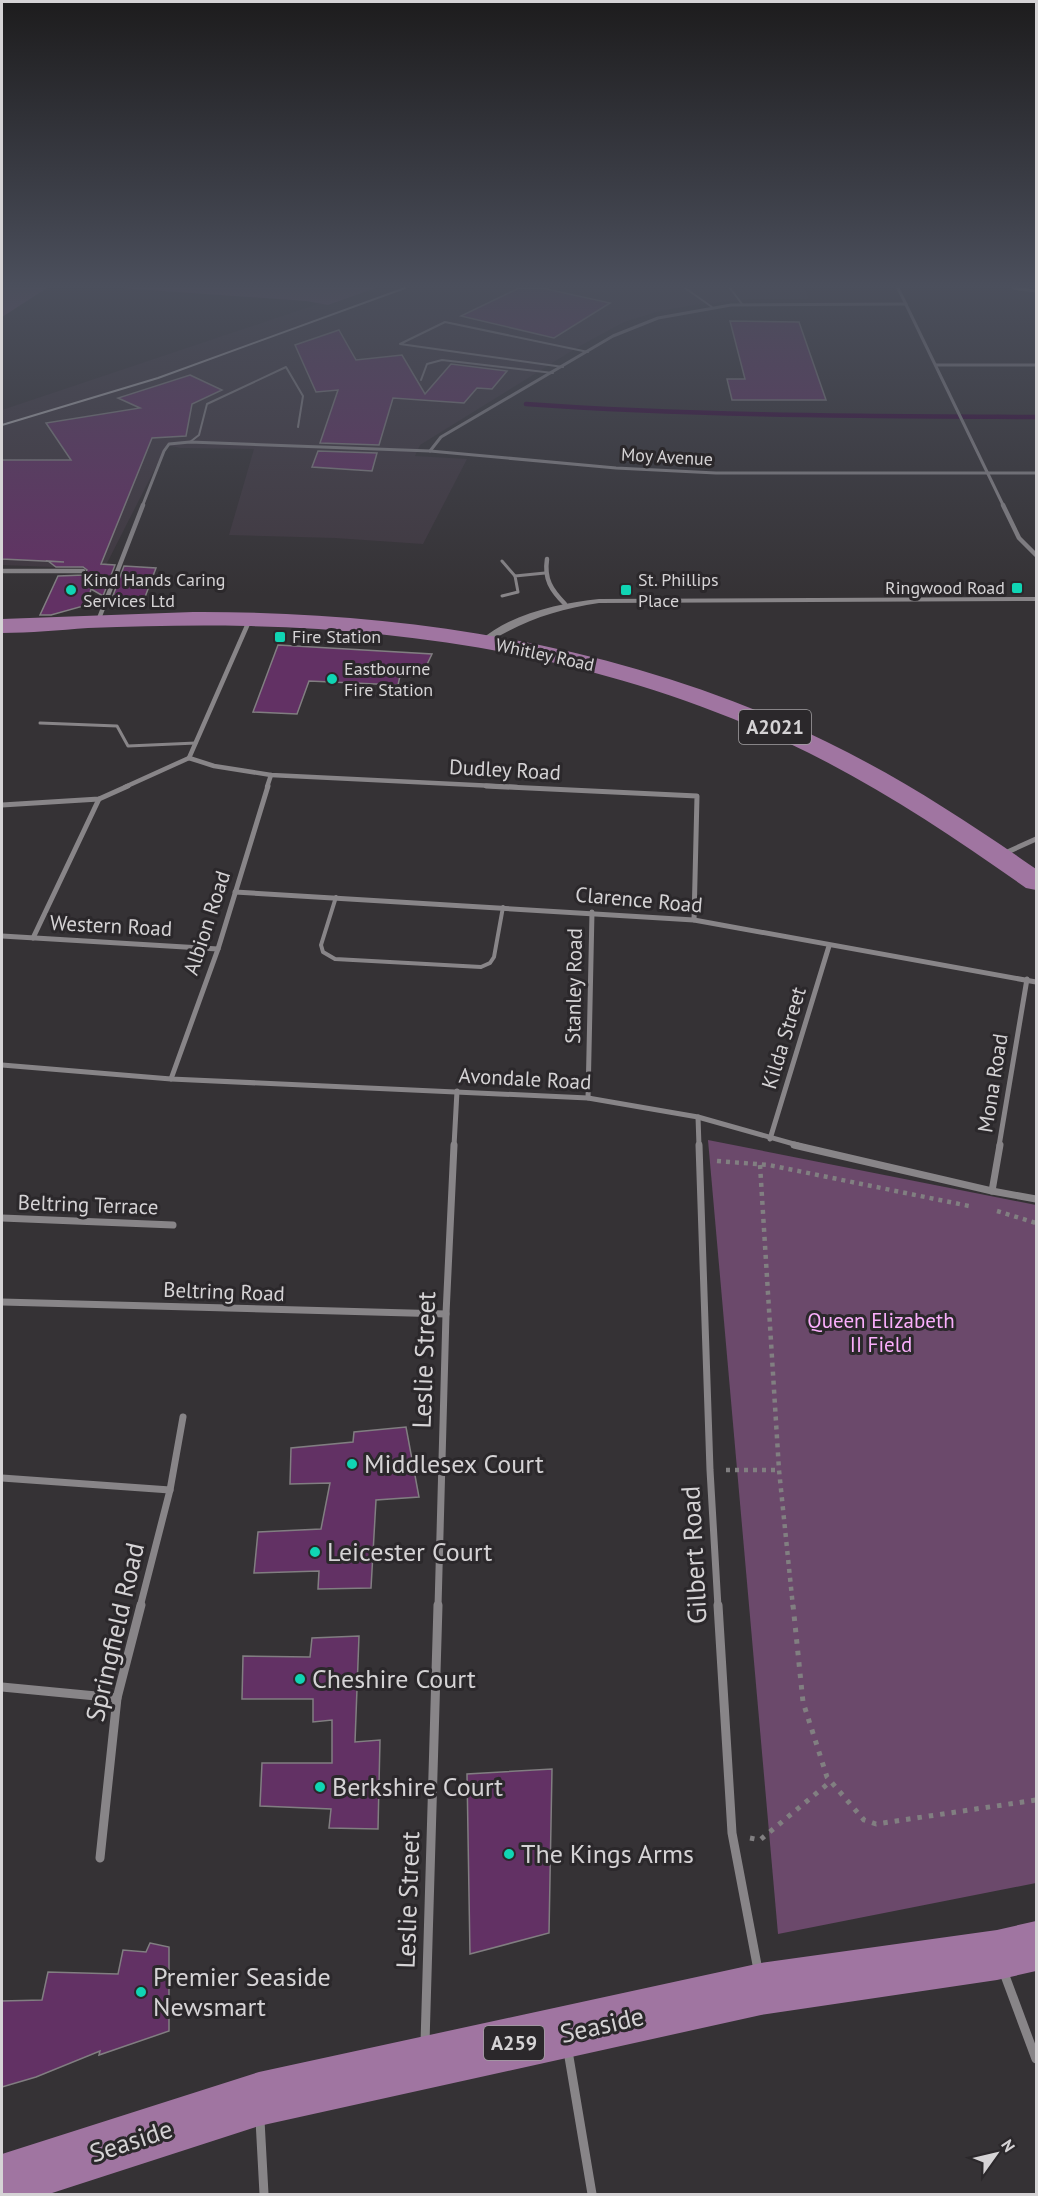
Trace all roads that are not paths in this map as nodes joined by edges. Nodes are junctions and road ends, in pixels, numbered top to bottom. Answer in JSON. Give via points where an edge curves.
{"nodes":[{"id":1,"x":236,"y":390,"type":"edge"},
{"id":2,"x":300,"y":390,"type":"edge"},
{"id":3,"x":522,"y":390,"type":"edge"},
{"id":4,"x":947,"y":390,"type":"edge"},
{"id":5,"x":298,"y":427,"type":"dead end"},
{"id":6,"x":190,"y":442,"type":"junction"},
{"id":7,"x":430,"y":451,"type":"junction"},
{"id":8,"x":987,"y":473,"type":"junction"},
{"id":9,"x":1036,"y":473,"type":"edge"},
{"id":10,"x":1036,"y":555,"type":"edge"},
{"id":11,"x":547,"y":559,"type":"dead end"},
{"id":12,"x":502,"y":561,"type":"dead end"},
{"id":13,"x":2,"y":571,"type":"edge"},
{"id":14,"x":83,"y":571,"type":"dead end"},
{"id":15,"x":544,"y":573,"type":"junction"},
{"id":16,"x":515,"y":576,"type":"junction"},
{"id":17,"x":502,"y":596,"type":"dead end"},
{"id":18,"x":1036,"y":599,"type":"edge"},
{"id":19,"x":565,"y":604,"type":"junction"},
{"id":20,"x":250,"y":619,"type":"junction"},
{"id":21,"x":98,"y":621,"type":"junction"},
{"id":22,"x":2,"y":626,"type":"edge"},
{"id":23,"x":484,"y":641,"type":"junction"},
{"id":24,"x":40,"y":723,"type":"dead end"},
{"id":25,"x":196,"y":743,"type":"junction"},
{"id":26,"x":189,"y":758,"type":"junction"},
{"id":27,"x":271,"y":775,"type":"junction"},
{"id":28,"x":99,"y":799,"type":"junction"},
{"id":29,"x":2,"y":806,"type":"edge"},
{"id":30,"x":1036,"y":839,"type":"edge"},
{"id":31,"x":1000,"y":856,"type":"junction"},
{"id":32,"x":1036,"y":882,"type":"edge"},
{"id":33,"x":235,"y":892,"type":"junction"},
{"id":34,"x":336,"y":897,"type":"junction"},
{"id":35,"x":503,"y":907,"type":"junction"},
{"id":36,"x":592,"y":912,"type":"junction"},
{"id":37,"x":694,"y":920,"type":"junction"},
{"id":38,"x":2,"y":936,"type":"edge"},
{"id":39,"x":33,"y":938,"type":"junction"},
{"id":40,"x":829,"y":946,"type":"junction"},
{"id":41,"x":218,"y":949,"type":"junction"},
{"id":42,"x":1027,"y":980,"type":"junction"},
{"id":43,"x":1036,"y":981,"type":"edge"},
{"id":44,"x":2,"y":1065,"type":"edge"},
{"id":45,"x":171,"y":1079,"type":"junction"},
{"id":46,"x":457,"y":1091,"type":"junction"},
{"id":47,"x":588,"y":1098,"type":"junction"},
{"id":48,"x":699,"y":1117,"type":"junction"},
{"id":49,"x":770,"y":1139,"type":"junction"},
{"id":50,"x":992,"y":1191,"type":"junction"},
{"id":51,"x":1036,"y":1199,"type":"edge"},
{"id":52,"x":2,"y":1218,"type":"edge"},
{"id":53,"x":173,"y":1225,"type":"dead end"},
{"id":54,"x":2,"y":1302,"type":"edge"},
{"id":55,"x":446,"y":1314,"type":"junction"},
{"id":56,"x":183,"y":1418,"type":"dead end"},
{"id":57,"x":2,"y":1478,"type":"edge"},
{"id":58,"x":170,"y":1490,"type":"junction"},
{"id":59,"x":2,"y":1687,"type":"edge"},
{"id":60,"x":117,"y":1698,"type":"junction"},
{"id":61,"x":100,"y":1858,"type":"dead end"},
{"id":62,"x":1017,"y":1950,"type":"edge"},
{"id":63,"x":761,"y":1989,"type":"junction"},
{"id":64,"x":565,"y":2033,"type":"junction"},
{"id":65,"x":1036,"y":2059,"type":"edge"},
{"id":66,"x":424,"y":2061,"type":"junction"},
{"id":67,"x":259,"y":2099,"type":"junction"},
{"id":68,"x":25,"y":2179,"type":"edge"},
{"id":69,"x":264,"y":2194,"type":"edge"},
{"id":70,"x":592,"y":2194,"type":"edge"}],
"edges":[{"from":1,"to":6,"type":"lane","via":[[207,404],[199,435]]},
{"from":2,"to":5,"type":"lane","via":[[303,396]]},
{"from":3,"to":7,"type":"street","via":[[441,437]]},
{"from":4,"to":8,"type":"street"},
{"from":6,"to":7,"type":"street","name":"Moy Avenue"},
{"from":6,"to":21,"type":"street","via":[[169,444],[164,451]]},
{"from":7,"to":8,"type":"street","name":"Moy Avenue","via":[[664,471]]},
{"from":8,"to":9,"type":"street","name":"Moy Avenue"},
{"from":8,"to":10,"type":"street","via":[[1019,538]]},
{"from":11,"to":15,"type":"street"},
{"from":12,"to":16,"type":"lane"},
{"from":13,"to":14,"type":"street"},
{"from":15,"to":16,"type":"lane"},
{"from":15,"to":19,"type":"street"},
{"from":16,"to":17,"type":"lane","via":[[518,592]]},
{"from":18,"to":19,"type":"street","via":[[610,600]]},
{"from":19,"to":23,"type":"street","via":[[525,618]]},
{"from":20,"to":21,"type":"main road","name":"Whitley Road","number":"A2021"},
{"from":20,"to":23,"type":"main road","name":"Whitley Road","number":"A2021"},
{"from":20,"to":25,"type":"street"},
{"from":21,"to":22,"type":"main road","name":"Whitley Road","number":"A2021"},
{"from":23,"to":31,"type":"main road","name":"Whitley Road","number":"A2021","via":[[608,669],[742,713],[843,761]]},
{"from":24,"to":25,"type":"lane","via":[[117,726],[128,746]]},
{"from":25,"to":26,"type":"street"},
{"from":26,"to":27,"type":"street","name":"Dudley Road"},
{"from":26,"to":28,"type":"street"},
{"from":27,"to":33,"type":"street","name":"Albion Road"},
{"from":27,"to":37,"type":"street","name":"Dudley Road","via":[[697,796]]},
{"from":28,"to":29,"type":"street"},
{"from":28,"to":39,"type":"street"},
{"from":30,"to":31,"type":"street"},
{"from":31,"to":32,"type":"main road","name":"Whitley Road","number":"A2021"},
{"from":33,"to":34,"type":"street","name":"Clarence Road"},
{"from":33,"to":41,"type":"street","name":"Albion Road"},
{"from":34,"to":35,"type":"street","name":"Clarence Road"},
{"from":34,"to":35,"type":"lane","via":[[321,945],[323,952],[335,959],[481,967],[494,957]]},
{"from":35,"to":36,"type":"street","name":"Clarence Road"},
{"from":36,"to":37,"type":"street","name":"Clarence Road"},
{"from":36,"to":47,"type":"street","name":"Stanley Road"},
{"from":37,"to":40,"type":"street","name":"Clarence Road"},
{"from":38,"to":39,"type":"street","name":"Western Road"},
{"from":39,"to":41,"type":"street","name":"Western Road"},
{"from":40,"to":42,"type":"street","name":"Clarence Road"},
{"from":40,"to":49,"type":"street","name":"Kilda Street"},
{"from":41,"to":45,"type":"street","name":"Albion Road"},
{"from":42,"to":43,"type":"street","name":"Clarence Road"},
{"from":42,"to":50,"type":"street","name":"Mona Road"},
{"from":44,"to":45,"type":"street","name":"Avondale Road"},
{"from":45,"to":46,"type":"street","name":"Avondale Road"},
{"from":46,"to":47,"type":"street","name":"Avondale Road"},
{"from":46,"to":55,"type":"street","name":"Leslie Street"},
{"from":47,"to":48,"type":"street","name":"Avondale Road"},
{"from":48,"to":49,"type":"street","name":"Avondale Road"},
{"from":48,"to":63,"type":"street","name":"Gilbert Road","via":[[710,1470],[732,1833]]},
{"from":49,"to":50,"type":"street","name":"Avondale Road"},
{"from":50,"to":51,"type":"street","name":"Avondale Road"},
{"from":52,"to":53,"type":"street","name":"Beltring Terrace"},
{"from":54,"to":55,"type":"street","name":"Beltring Road"},
{"from":55,"to":66,"type":"street","name":"Leslie Street"},
{"from":56,"to":58,"type":"street","name":"Springfield Road"},
{"from":57,"to":58,"type":"street"},
{"from":58,"to":60,"type":"street","name":"Springfield Road"},
{"from":59,"to":60,"type":"street"},
{"from":60,"to":61,"type":"street","name":"Springfield Road"},
{"from":62,"to":63,"type":"main road","name":"Seaside","number":"A259"},
{"from":62,"to":65,"type":"street"},
{"from":63,"to":64,"type":"main road","name":"Seaside","number":"A259"},
{"from":64,"to":66,"type":"main road","name":"Seaside","number":"A259"},
{"from":64,"to":70,"type":"street"},
{"from":66,"to":67,"type":"main road","name":"Seaside","number":"A259"},
{"from":67,"to":68,"type":"main road","name":"Seaside","number":"A259"},
{"from":67,"to":69,"type":"street"}]}
